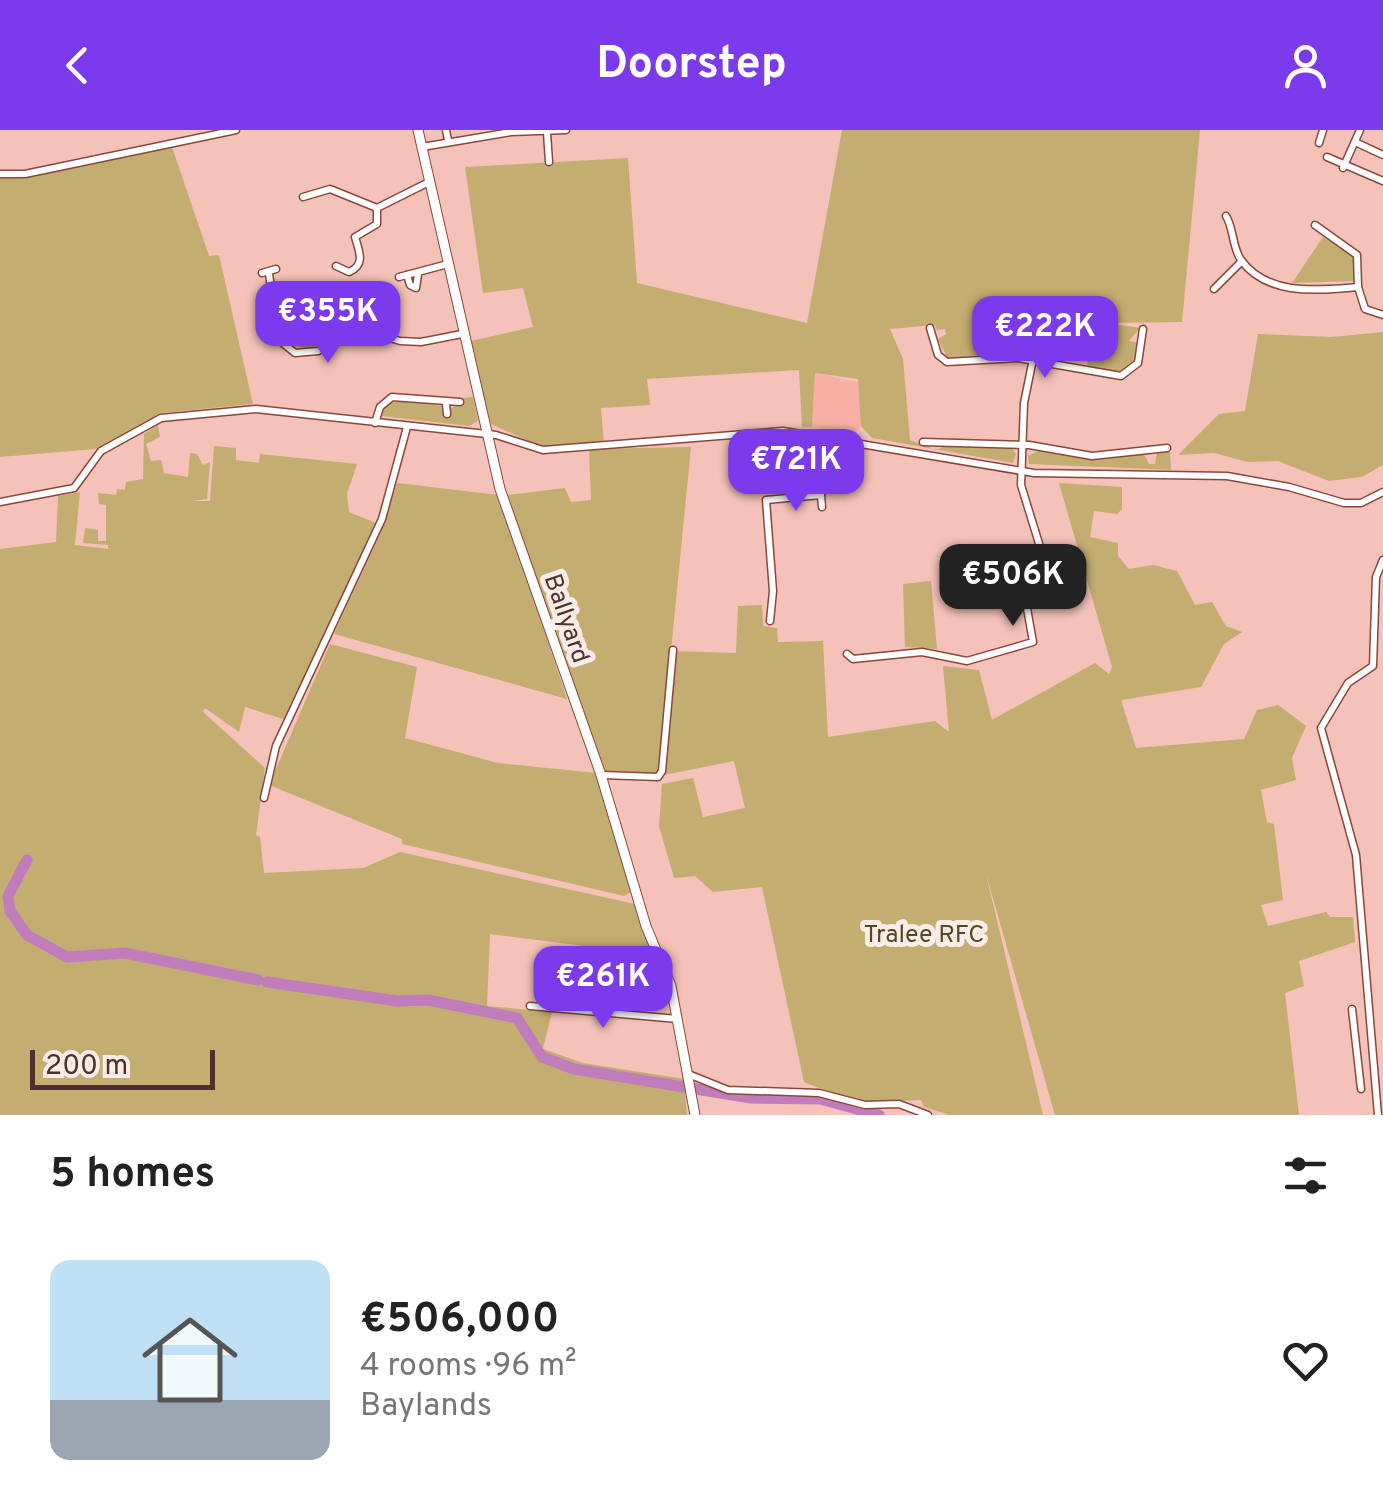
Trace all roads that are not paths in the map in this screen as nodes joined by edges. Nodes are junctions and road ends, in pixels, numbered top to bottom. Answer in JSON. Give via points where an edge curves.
{"nodes":[{"id":1,"x":236,"y":130,"type":"edge"},
{"id":2,"x":418,"y":130,"type":"edge"},
{"id":3,"x":446,"y":130,"type":"edge"},
{"id":4,"x":566,"y":130,"type":"edge"},
{"id":5,"x":1323,"y":130,"type":"edge"},
{"id":6,"x":1360,"y":130,"type":"edge"},
{"id":7,"x":514,"y":131,"type":"edge"},
{"id":8,"x":547,"y":133,"type":"junction"},
{"id":9,"x":448,"y":140,"type":"junction"},
{"id":10,"x":1355,"y":142,"type":"junction"},
{"id":11,"x":1319,"y":143,"type":"dead end"},
{"id":12,"x":421,"y":147,"type":"junction"},
{"id":13,"x":1383,"y":155,"type":"edge"},
{"id":14,"x":1327,"y":157,"type":"dead end"},
{"id":15,"x":549,"y":162,"type":"dead end"},
{"id":16,"x":1343,"y":168,"type":"junction"},
{"id":17,"x":0,"y":174,"type":"edge"},
{"id":18,"x":1383,"y":180,"type":"edge"},
{"id":19,"x":429,"y":182,"type":"junction"},
{"id":20,"x":303,"y":193,"type":"dead end"},
{"id":21,"x":377,"y":208,"type":"junction"},
{"id":22,"x":1226,"y":216,"type":"dead end"},
{"id":23,"x":1315,"y":226,"type":"dead end"},
{"id":24,"x":1242,"y":262,"type":"junction"},
{"id":25,"x":448,"y":264,"type":"junction"},
{"id":26,"x":336,"y":266,"type":"dead end"},
{"id":27,"x":269,"y":272,"type":"dead end"},
{"id":28,"x":419,"y":272,"type":"junction"},
{"id":29,"x":1358,"y":287,"type":"junction"},
{"id":30,"x":1214,"y":289,"type":"dead end"},
{"id":31,"x":1383,"y":315,"type":"edge"},
{"id":32,"x":1143,"y":329,"type":"dead end"},
{"id":33,"x":942,"y":333,"type":"dead end"},
{"id":34,"x":462,"y":334,"type":"junction"},
{"id":35,"x":1132,"y":340,"type":"dead end"},
{"id":36,"x":1142,"y":341,"type":"junction"},
{"id":37,"x":1033,"y":359,"type":"junction"},
{"id":38,"x":460,"y":402,"type":"dead end"},
{"id":39,"x":446,"y":404,"type":"junction"},
{"id":40,"x":447,"y":414,"type":"dead end"},
{"id":41,"x":375,"y":423,"type":"junction"},
{"id":42,"x":407,"y":427,"type":"junction"},
{"id":43,"x":485,"y":433,"type":"junction"},
{"id":44,"x":807,"y":434,"type":"junction"},
{"id":45,"x":923,"y":442,"type":"dead end"},
{"id":46,"x":1023,"y":444,"type":"junction"},
{"id":47,"x":1168,"y":448,"type":"dead end"},
{"id":48,"x":1021,"y":471,"type":"junction"},
{"id":49,"x":1383,"y":492,"type":"edge"},
{"id":50,"x":821,"y":495,"type":"junction"},
{"id":51,"x":0,"y":502,"type":"edge"},
{"id":52,"x":822,"y":507,"type":"dead end"},
{"id":53,"x":1383,"y":560,"type":"edge"},
{"id":54,"x":770,"y":621,"type":"dead end"},
{"id":55,"x":673,"y":650,"type":"dead end"},
{"id":56,"x":847,"y":654,"type":"dead end"},
{"id":57,"x":600,"y":775,"type":"junction"},
{"id":58,"x":264,"y":798,"type":"dead end"},
{"id":59,"x":530,"y":1006,"type":"dead end"},
{"id":60,"x":1352,"y":1010,"type":"dead end"},
{"id":61,"x":679,"y":1020,"type":"junction"},
{"id":62,"x":1374,"y":1066,"type":"junction"},
{"id":63,"x":1359,"y":1067,"type":"junction"},
{"id":64,"x":688,"y":1078,"type":"junction"},
{"id":65,"x":1361,"y":1090,"type":"dead end"},
{"id":66,"x":695,"y":1115,"type":"edge"},
{"id":67,"x":928,"y":1115,"type":"edge"},
{"id":68,"x":1378,"y":1115,"type":"edge"}],
"edges":[{"from":1,"to":17,"type":"street"},
{"from":2,"to":12,"type":"street","name":"Ballyard"},
{"from":3,"to":9,"type":"street"},
{"from":4,"to":8,"type":"street"},
{"from":5,"to":11,"type":"street"},
{"from":6,"to":10,"type":"street"},
{"from":7,"to":8,"type":"street"},
{"from":7,"to":9,"type":"street"},
{"from":8,"to":15,"type":"street"},
{"from":9,"to":12,"type":"street"},
{"from":10,"to":13,"type":"street"},
{"from":10,"to":16,"type":"street"},
{"from":12,"to":19,"type":"street","name":"Ballyard"},
{"from":14,"to":16,"type":"street"},
{"from":16,"to":18,"type":"street"},
{"from":19,"to":21,"type":"street"},
{"from":19,"to":25,"type":"street","name":"Ballyard"},
{"from":20,"to":21,"type":"street","via":[[330,189]]},
{"from":21,"to":26,"type":"street","via":[[377,224],[355,237],[358,266],[348,272]]},
{"from":22,"to":24,"type":"street"},
{"from":23,"to":29,"type":"street","via":[[1357,256]]},
{"from":24,"to":29,"type":"street","via":[[1278,287]]},
{"from":24,"to":30,"type":"street"},
{"from":25,"to":28,"type":"street"},
{"from":25,"to":34,"type":"street","name":"Ballyard"},
{"from":27,"to":34,"type":"street","via":[[279,340],[295,353],[318,351],[357,328],[400,341]]},
{"from":28,"to":28,"type":"street","via":[[416,288],[412,288],[403,276]]},
{"from":29,"to":31,"type":"street","via":[[1365,308]]},
{"from":32,"to":36,"type":"street"},
{"from":33,"to":37,"type":"street","via":[[931,332],[948,362]]},
{"from":34,"to":43,"type":"street","name":"Ballyard"},
{"from":35,"to":36,"type":"street"},
{"from":36,"to":37,"type":"street","via":[[1138,362],[1122,376]]},
{"from":37,"to":46,"type":"street"},
{"from":38,"to":39,"type":"street"},
{"from":39,"to":40,"type":"street"},
{"from":39,"to":41,"type":"street","via":[[392,397]]},
{"from":41,"to":42,"type":"street"},
{"from":41,"to":51,"type":"street","via":[[256,408],[161,418],[101,451],[74,488]]},
{"from":42,"to":43,"type":"street"},
{"from":42,"to":58,"type":"street","via":[[382,518],[272,757]]},
{"from":43,"to":44,"type":"street","via":[[542,450],[738,432]]},
{"from":43,"to":57,"type":"street","name":"Ballyard"},
{"from":44,"to":48,"type":"street"},
{"from":44,"to":50,"type":"street"},
{"from":45,"to":46,"type":"street"},
{"from":46,"to":47,"type":"street","via":[[1092,456]]},
{"from":46,"to":48,"type":"street"},
{"from":48,"to":49,"type":"street","via":[[1227,476],[1344,503]]},
{"from":48,"to":56,"type":"street","via":[[1046,562],[1025,597],[1030,646],[967,661],[922,652]]},
{"from":50,"to":52,"type":"street"},
{"from":50,"to":54,"type":"street","via":[[766,500]]},
{"from":53,"to":62,"type":"street","via":[[1376,577],[1373,666],[1348,683],[1321,728],[1356,855]]},
{"from":55,"to":57,"type":"street","via":[[662,771],[658,777]]},
{"from":57,"to":61,"type":"street","name":"Ballyard"},
{"from":59,"to":61,"type":"street"},
{"from":60,"to":63,"type":"street"},
{"from":61,"to":64,"type":"street","name":"Ballyard"},
{"from":62,"to":63,"type":"street"},
{"from":62,"to":68,"type":"street"},
{"from":63,"to":65,"type":"street"},
{"from":64,"to":66,"type":"street","name":"Ballyard"},
{"from":64,"to":67,"type":"street","via":[[728,1090],[899,1104]]}]}
